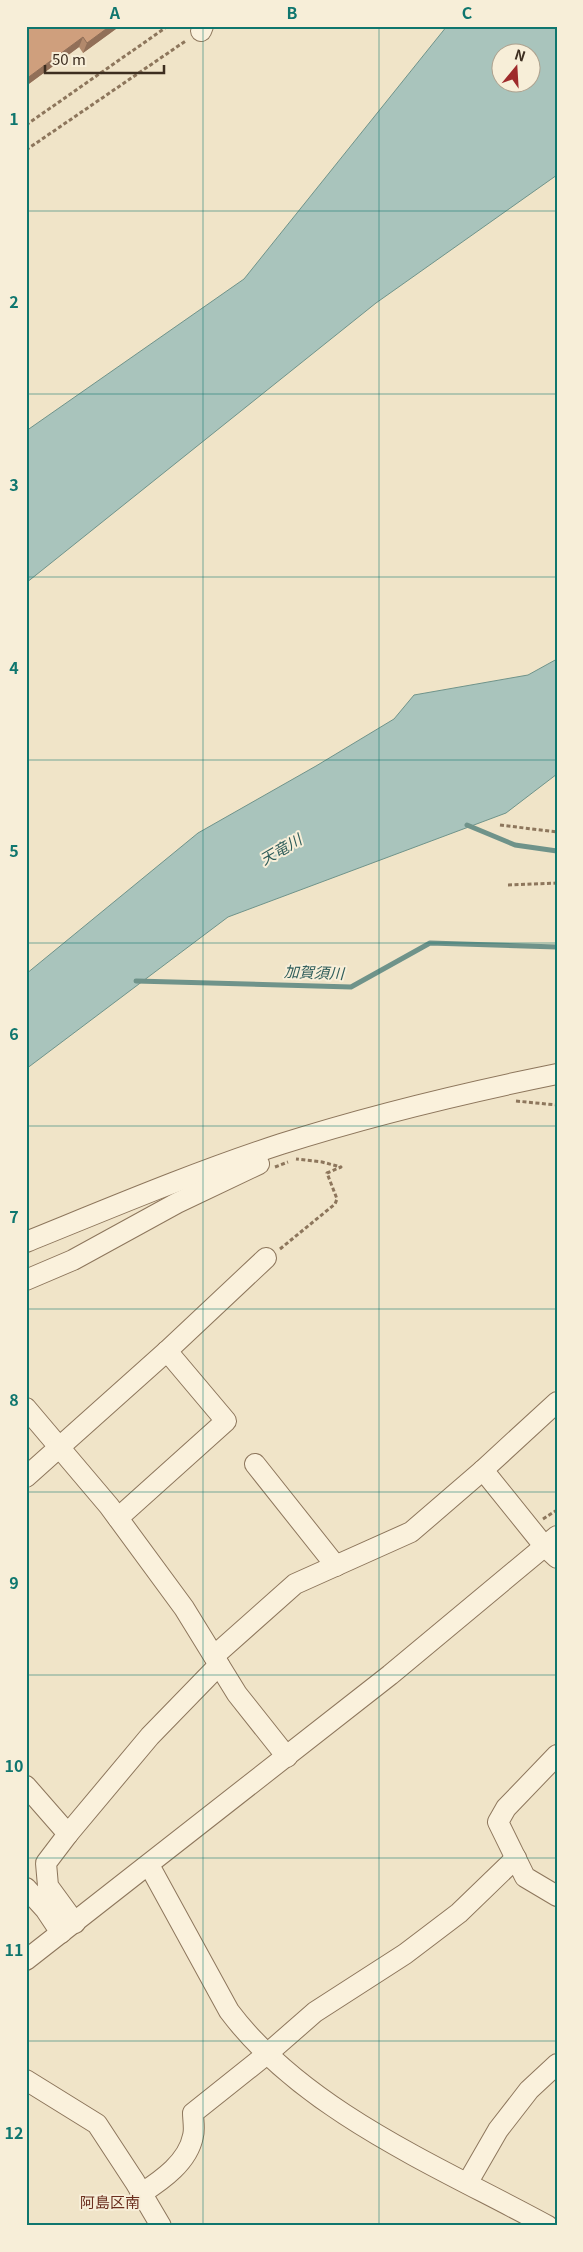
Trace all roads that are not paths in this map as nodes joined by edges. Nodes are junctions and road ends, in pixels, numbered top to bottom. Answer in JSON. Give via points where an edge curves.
{"nodes":[{"id":1,"x":557,"y":1074,"type":"edge"},
{"id":2,"x":280,"y":1144,"type":"junction"},
{"id":3,"x":26,"y":1242,"type":"edge"},
{"id":4,"x":266,"y":1258,"type":"road end"},
{"id":5,"x":26,"y":1280,"type":"edge"},
{"id":6,"x":167,"y":1351,"type":"junction"},
{"id":7,"x":557,"y":1402,"type":"edge"},
{"id":8,"x":26,"y":1408,"type":"edge"},
{"id":9,"x":60,"y":1447,"type":"junction"},
{"id":10,"x":255,"y":1464,"type":"dead end"},
{"id":11,"x":483,"y":1470,"type":"junction"},
{"id":12,"x":26,"y":1477,"type":"edge"},
{"id":13,"x":118,"y":1518,"type":"junction"},
{"id":14,"x":553,"y":1547,"type":"edge"},
{"id":15,"x":336,"y":1566,"type":"junction"},
{"id":16,"x":216,"y":1660,"type":"junction"},
{"id":17,"x":557,"y":1755,"type":"edge"},
{"id":18,"x":287,"y":1757,"type":"junction"},
{"id":19,"x":26,"y":1786,"type":"edge"},
{"id":20,"x":68,"y":1834,"type":"junction"},
{"id":21,"x":516,"y":1858,"type":"junction"},
{"id":22,"x":149,"y":1865,"type":"junction"},
{"id":23,"x":26,"y":1888,"type":"edge"},
{"id":24,"x":557,"y":1896,"type":"edge"},
{"id":25,"x":68,"y":1928,"type":"junction"},
{"id":26,"x":26,"y":1960,"type":"edge"},
{"id":27,"x":267,"y":2054,"type":"junction"},
{"id":28,"x":557,"y":2064,"type":"edge"},
{"id":29,"x":26,"y":2080,"type":"edge"},
{"id":30,"x":468,"y":2182,"type":"junction"},
{"id":31,"x":142,"y":2193,"type":"junction"},
{"id":32,"x":161,"y":2226,"type":"edge"},
{"id":33,"x":548,"y":2226,"type":"edge"}],
"edges":[{"from":1,"to":2,"type":"street","via":[[445,1097]]},
{"from":2,"to":3,"type":"street"},
{"from":2,"to":5,"type":"street","via":[[266,1160],[177,1203],[73,1260]]},
{"from":4,"to":6,"type":"street"},
{"from":6,"to":9,"type":"street"},
{"from":6,"to":13,"type":"street","via":[[226,1421]]},
{"from":7,"to":11,"type":"street"},
{"from":8,"to":9,"type":"street"},
{"from":9,"to":12,"type":"street"},
{"from":9,"to":13,"type":"street"},
{"from":10,"to":15,"type":"street"},
{"from":11,"to":14,"type":"street"},
{"from":11,"to":15,"type":"street","via":[[411,1532]]},
{"from":13,"to":16,"type":"street","via":[[184,1608]]},
{"from":14,"to":18,"type":"street"},
{"from":15,"to":16,"type":"street","via":[[295,1584]]},
{"from":16,"to":18,"type":"street","via":[[237,1694]]},
{"from":16,"to":20,"type":"street"},
{"from":17,"to":21,"type":"street","via":[[506,1808],[498,1822]]},
{"from":18,"to":22,"type":"street"},
{"from":19,"to":20,"type":"street"},
{"from":20,"to":25,"type":"street","via":[[46,1863],[48,1886]]},
{"from":21,"to":24,"type":"street","via":[[526,1877]]},
{"from":21,"to":27,"type":"street","via":[[459,1913],[405,1954],[315,2012]]},
{"from":22,"to":25,"type":"street"},
{"from":22,"to":27,"type":"street","via":[[229,2011]]},
{"from":23,"to":25,"type":"street"},
{"from":25,"to":26,"type":"street"},
{"from":27,"to":30,"type":"street","via":[[284,2071],[335,2108],[383,2138]]},
{"from":27,"to":31,"type":"street","via":[[193,2113],[194,2136],[185,2157]]},
{"from":28,"to":30,"type":"street","via":[[529,2090],[498,2130]]},
{"from":29,"to":31,"type":"street","via":[[97,2124]]},
{"from":30,"to":33,"type":"street"},
{"from":31,"to":32,"type":"street"}]}
